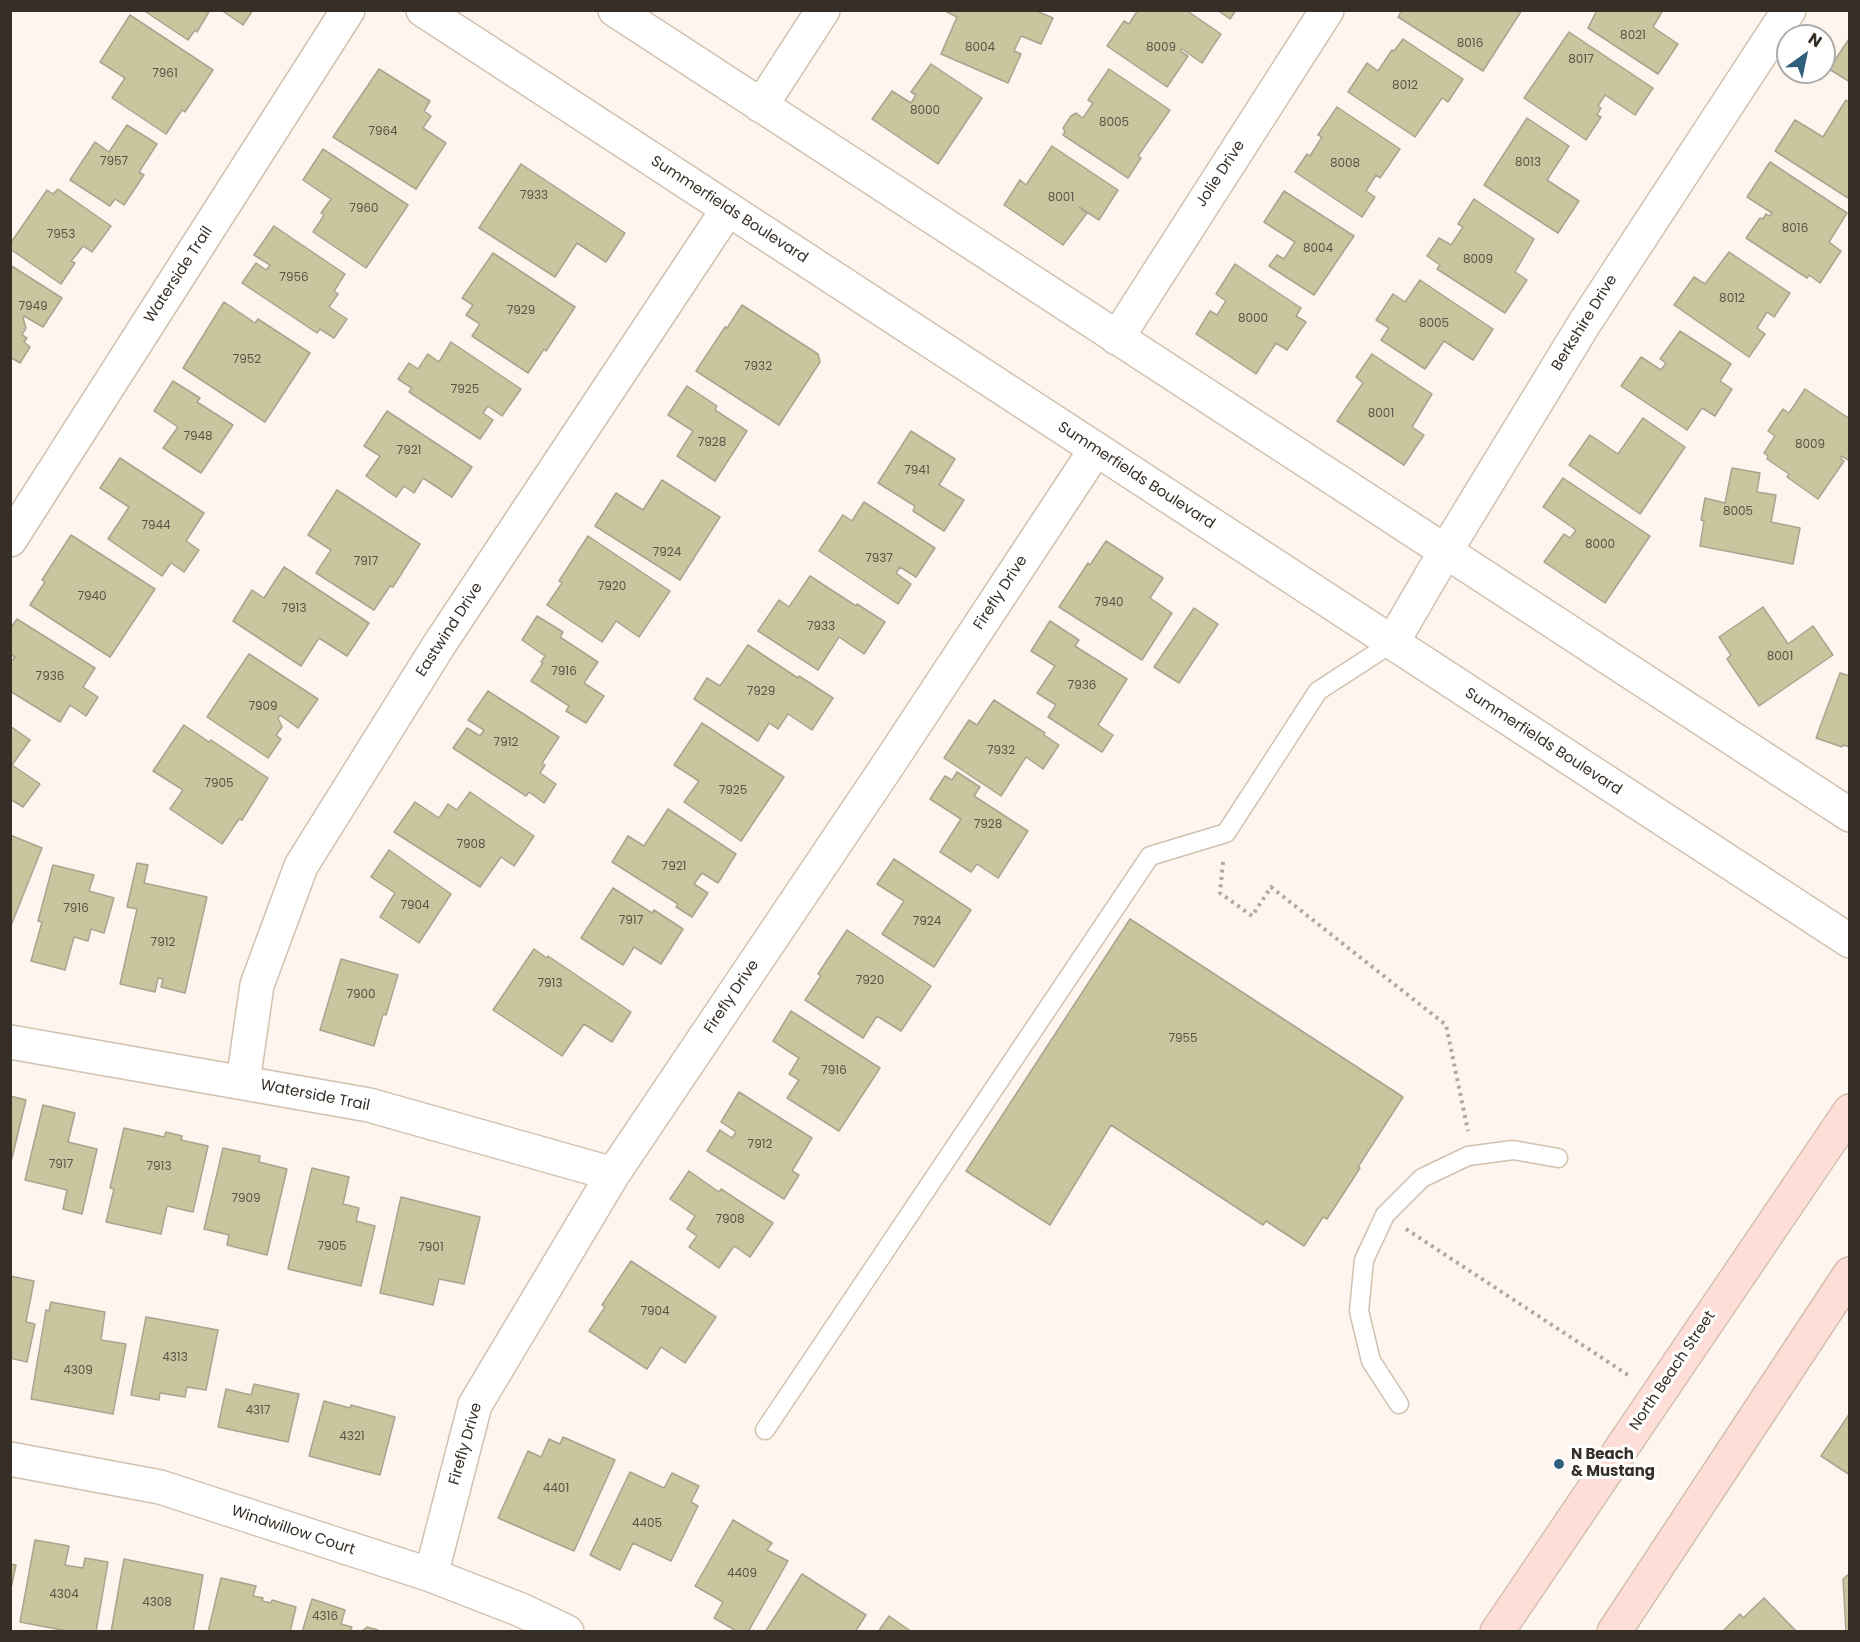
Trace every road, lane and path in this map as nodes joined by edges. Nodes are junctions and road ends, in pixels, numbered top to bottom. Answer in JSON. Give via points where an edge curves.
{"nodes":[{"id":1,"x":348,"y":10,"type":"edge"},
{"id":2,"x":423,"y":10,"type":"edge"},
{"id":3,"x":615,"y":10,"type":"edge"},
{"id":4,"x":823,"y":10,"type":"edge"},
{"id":5,"x":1327,"y":10,"type":"edge"},
{"id":6,"x":1789,"y":10,"type":"edge"},
{"id":7,"x":761,"y":106,"type":"junction"},
{"id":8,"x":728,"y":209,"type":"junction"},
{"id":9,"x":1117,"y":338,"type":"junction"},
{"id":10,"x":1096,"y":449,"type":"junction"},
{"id":11,"x":10,"y":540,"type":"edge"},
{"id":12,"x":1445,"y":552,"type":"junction"},
{"id":13,"x":1392,"y":643,"type":"junction"},
{"id":14,"x":1850,"y":815,"type":"edge"},
{"id":15,"x":1226,"y":833,"type":"junction"},
{"id":16,"x":1850,"y":941,"type":"edge"},
{"id":17,"x":10,"y":1042,"type":"edge"},
{"id":18,"x":243,"y":1082,"type":"junction"},
{"id":19,"x":1850,"y":1111,"type":"edge"},
{"id":20,"x":1468,"y":1156,"type":"junction"},
{"id":21,"x":1558,"y":1158,"type":"dead end"},
{"id":22,"x":613,"y":1174,"type":"junction"},
{"id":23,"x":1385,"y":1215,"type":"junction"},
{"id":24,"x":1850,"y":1274,"type":"edge"},
{"id":25,"x":1628,"y":1375,"type":"dead end"},
{"id":26,"x":1399,"y":1404,"type":"dead end"},
{"id":27,"x":765,"y":1430,"type":"dead end"},
{"id":28,"x":10,"y":1459,"type":"edge"},
{"id":29,"x":431,"y":1575,"type":"junction"},
{"id":30,"x":567,"y":1632,"type":"edge"},
{"id":31,"x":1497,"y":1632,"type":"edge"},
{"id":32,"x":1614,"y":1632,"type":"edge"}],
"edges":[{"from":1,"to":11,"type":"street","name":"Waterside Trail"},
{"from":2,"to":8,"type":"street","name":"Summerfields Boulevard"},
{"from":3,"to":7,"type":"street"},
{"from":4,"to":7,"type":"street"},
{"from":5,"to":9,"type":"street","name":"Jolie Drive"},
{"from":6,"to":12,"type":"street","name":"Berkshire Drive","via":[[1584,324]]},
{"from":7,"to":9,"type":"street"},
{"from":8,"to":10,"type":"street","name":"Summerfields Boulevard"},
{"from":8,"to":18,"type":"street","name":"Eastwind Drive","via":[[439,645],[301,866],[257,985]]},
{"from":9,"to":12,"type":"street"},
{"from":10,"to":13,"type":"street","name":"Summerfields Boulevard"},
{"from":10,"to":22,"type":"street","name":"Firefly Drive"},
{"from":12,"to":13,"type":"street","name":"Berkshire Drive"},
{"from":12,"to":14,"type":"street"},
{"from":13,"to":15,"type":"lane","via":[[1318,691]]},
{"from":13,"to":16,"type":"street","name":"Summerfields Boulevard"},
{"from":15,"to":20,"type":"path","via":[[1220,893],[1252,916],[1271,887],[1446,1025],[1469,1136]]},
{"from":15,"to":27,"type":"lane","via":[[1150,856]]},
{"from":17,"to":18,"type":"street","name":"Waterside Trail"},
{"from":18,"to":22,"type":"street","name":"Waterside Trail","via":[[369,1105]]},
{"from":19,"to":31,"type":"main road","name":"North Beach Street"},
{"from":20,"to":21,"type":"lane","via":[[1513,1150]]},
{"from":20,"to":23,"type":"lane","via":[[1422,1178]]},
{"from":22,"to":29,"type":"street","name":"Firefly Drive","via":[[476,1405]]},
{"from":23,"to":25,"type":"path"},
{"from":23,"to":26,"type":"lane","via":[[1364,1260],[1359,1311],[1371,1361]]},
{"from":24,"to":32,"type":"main road"},
{"from":28,"to":29,"type":"street","name":"Windwillow Court","via":[[160,1487]]},
{"from":29,"to":30,"type":"street","name":"Windwillow Court"}]}
